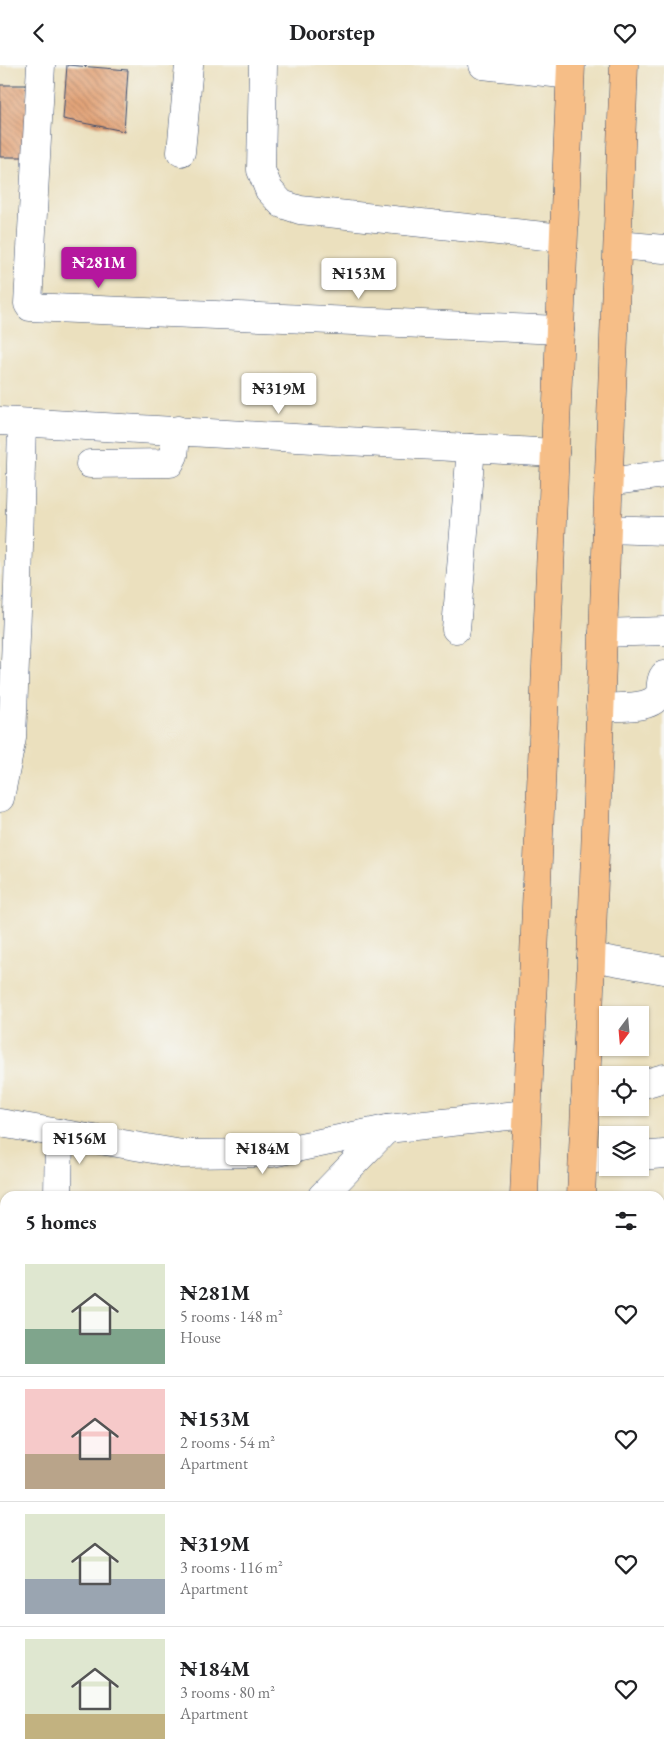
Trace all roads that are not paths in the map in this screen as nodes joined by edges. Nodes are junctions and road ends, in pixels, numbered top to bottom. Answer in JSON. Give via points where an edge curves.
{"nodes":[{"id":1,"x":40,"y":65,"type":"edge"},
{"id":2,"x":189,"y":65,"type":"edge"},
{"id":3,"x":263,"y":65,"type":"edge"},
{"id":4,"x":483,"y":65,"type":"edge"},
{"id":5,"x":624,"y":65,"type":"edge"},
{"id":6,"x":570,"y":70,"type":"edge"},
{"id":7,"x":181,"y":152,"type":"dead end"},
{"id":8,"x":563,"y":238,"type":"junction"},
{"id":9,"x":618,"y":245,"type":"junction"},
{"id":10,"x":664,"y":249,"type":"edge"},
{"id":11,"x":560,"y":330,"type":"junction"},
{"id":12,"x":11,"y":422,"type":"edge"},
{"id":13,"x":177,"y":430,"type":"junction"},
{"id":14,"x":471,"y":448,"type":"junction"},
{"id":15,"x":555,"y":453,"type":"junction"},
{"id":16,"x":90,"y":464,"type":"dead end"},
{"id":17,"x":664,"y":473,"type":"edge"},
{"id":18,"x":608,"y":482,"type":"junction"},
{"id":19,"x":607,"y":529,"type":"junction"},
{"id":20,"x":664,"y":531,"type":"edge"},
{"id":21,"x":456,"y":629,"type":"dead end"},
{"id":22,"x":664,"y":631,"type":"edge"},
{"id":23,"x":603,"y":633,"type":"junction"},
{"id":24,"x":664,"y":675,"type":"edge"},
{"id":25,"x":600,"y":707,"type":"junction"},
{"id":26,"x":0,"y":799,"type":"edge"},
{"id":27,"x":591,"y":957,"type":"junction"},
{"id":28,"x":664,"y":970,"type":"edge"},
{"id":29,"x":664,"y":1078,"type":"edge"},
{"id":30,"x":649,"y":1082,"type":"edge"},
{"id":31,"x":596,"y":1097,"type":"edge"},
{"id":32,"x":527,"y":1114,"type":"junction"},
{"id":33,"x":0,"y":1123,"type":"edge"},
{"id":34,"x":387,"y":1129,"type":"junction"},
{"id":35,"x":59,"y":1133,"type":"junction"},
{"id":36,"x":664,"y":1154,"type":"edge"},
{"id":37,"x":649,"y":1155,"type":"edge"},
{"id":38,"x":595,"y":1159,"type":"edge"},
{"id":39,"x":58,"y":1191,"type":"edge"},
{"id":40,"x":327,"y":1191,"type":"edge"},
{"id":41,"x":524,"y":1191,"type":"edge"},
{"id":42,"x":583,"y":1191,"type":"edge"}],
"edges":[{"from":1,"to":11,"type":"street","via":[[30,307]]},
{"from":2,"to":7,"type":"street"},
{"from":3,"to":8,"type":"street","via":[[261,170],[269,190],[282,204],[300,210]]},
{"from":4,"to":6,"type":"street"},
{"from":5,"to":9,"type":"main road"},
{"from":6,"to":8,"type":"main road"},
{"from":8,"to":11,"type":"main road"},
{"from":9,"to":10,"type":"street"},
{"from":9,"to":18,"type":"main road"},
{"from":11,"to":15,"type":"main road"},
{"from":12,"to":13,"type":"street"},
{"from":12,"to":26,"type":"street","via":[[18,586],[12,738]]},
{"from":13,"to":14,"type":"street"},
{"from":13,"to":16,"type":"street","via":[[170,463]]},
{"from":14,"to":15,"type":"street"},
{"from":14,"to":21,"type":"street"},
{"from":15,"to":32,"type":"main road"},
{"from":17,"to":18,"type":"street"},
{"from":18,"to":19,"type":"main road"},
{"from":19,"to":20,"type":"street"},
{"from":19,"to":23,"type":"main road"},
{"from":22,"to":23,"type":"street"},
{"from":23,"to":25,"type":"main road"},
{"from":24,"to":25,"type":"street","via":[[654,702]]},
{"from":25,"to":27,"type":"main road"},
{"from":27,"to":28,"type":"street"},
{"from":27,"to":31,"type":"main road"},
{"from":29,"to":30,"type":"street"},
{"from":31,"to":38,"type":"main road"},
{"from":32,"to":34,"type":"street"},
{"from":32,"to":41,"type":"main road"},
{"from":33,"to":35,"type":"street"},
{"from":34,"to":35,"type":"street","via":[[272,1153],[182,1154]]},
{"from":34,"to":40,"type":"street"},
{"from":35,"to":39,"type":"street"},
{"from":36,"to":37,"type":"street"},
{"from":38,"to":42,"type":"main road"}]}
